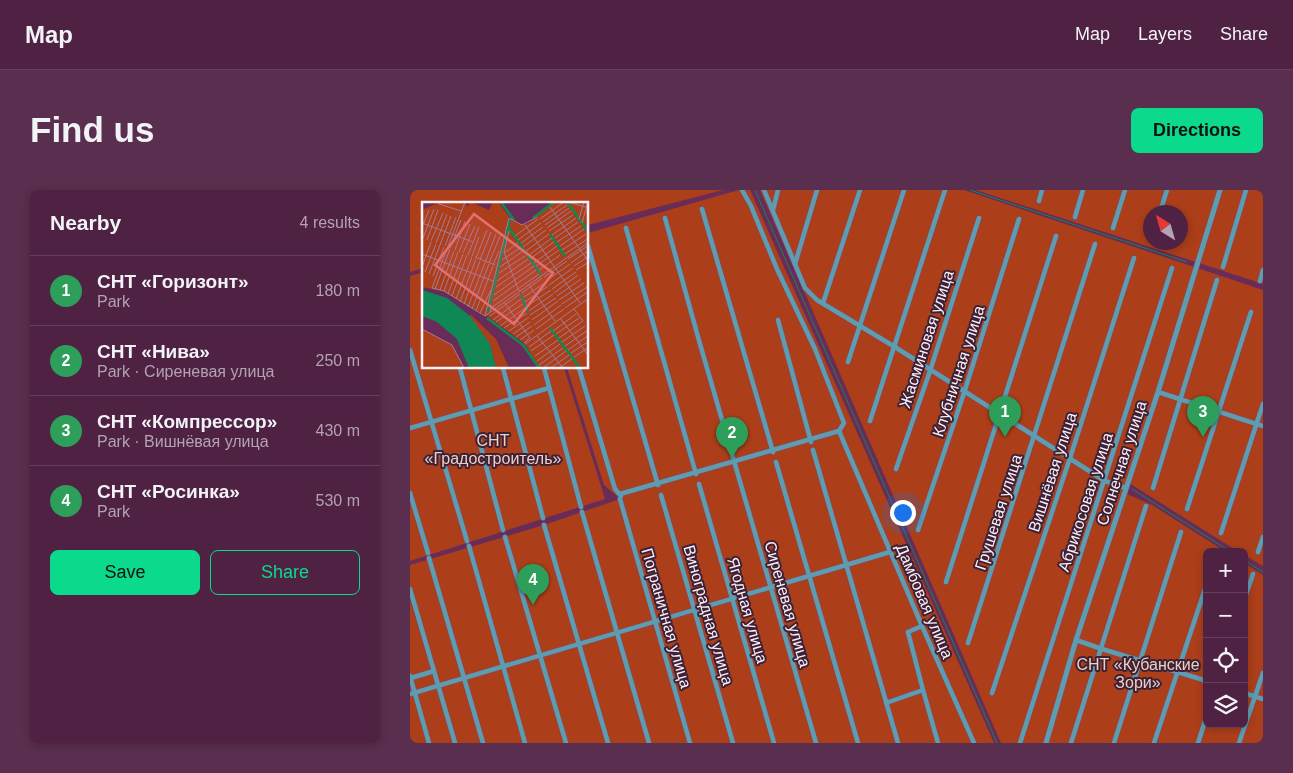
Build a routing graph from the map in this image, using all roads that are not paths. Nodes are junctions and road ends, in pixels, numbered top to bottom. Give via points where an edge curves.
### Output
1 (742, 190) edge
2 (764, 190) edge
3 (778, 190) edge
4 (818, 190) edge
5 (860, 190) edge
6 (904, 190) edge
7 (945, 190) edge
8 (1042, 190) edge
9 (1083, 190) edge
10 (1125, 190) edge
11 (1167, 190) edge
12 (1220, 190) edge
13 (1246, 190) edge
14 (1038, 201) dead end
15 (1162, 205) edge
16 (702, 209) dead end
17 (772, 211) junction
18 (1075, 217) dead end
19 (665, 218) dead end
20 (978, 218) dead end
21 (1020, 219) dead end
22 (626, 228) dead end
23 (1113, 228) dead end
24 (1056, 236) dead end
25 (1095, 244) dead end
26 (589, 249) edge
27 (1134, 258) dead end
28 (795, 264) junction
29 (1223, 267) dead end
30 (1172, 268) dead end
31 (1263, 270) edge
32 (1217, 280) dead end
33 (1260, 281) dead end
34 (823, 304) junction
35 (1251, 312) dead end
36 (778, 320) dead end
37 (860, 326) junction
38 (895, 347) junction
39 (410, 350) edge
40 (848, 362) dead end
41 (460, 369) edge
42 (502, 369) edge
43 (544, 369) edge
44 (579, 369) edge
45 (930, 371) junction
46 (550, 388) junction
47 (1158, 392) junction
48 (964, 393) junction
49 (1180, 399) junction
50 (510, 400) junction
51 (1263, 404) edge
52 (472, 411) junction
53 (1219, 411) junction
54 (999, 413) junction
55 (870, 421) dead end
56 (430, 422) junction
57 (1256, 424) junction
58 (1263, 426) edge
59 (410, 428) edge
60 (839, 431) junction
61 (1035, 436) junction
62 (810, 441) junction
63 (813, 450) dead end
64 (773, 452) junction
65 (1070, 458) junction
66 (734, 462) junction
67 (776, 462) dead end
68 (896, 469) dead end
69 (696, 474) junction
70 (1105, 481) junction
71 (657, 483) junction
72 (699, 484) dead end
73 (1126, 488) junction
74 (1153, 488) dead end
75 (410, 493) edge
76 (661, 495) dead end
77 (620, 496) junction
78 (1146, 506) dead end
79 (1187, 509) dead end
80 (542, 518) dead end
81 (545, 527) dead end
82 (502, 528) dead end
83 (918, 530) dead end
84 (1181, 532) dead end
85 (1221, 532) dead end
86 (1263, 537) edge
87 (505, 538) dead end
88 (467, 540) dead end
89 (470, 549) dead end
90 (890, 552) junction
91 (1258, 552) dead end
92 (846, 565) junction
93 (1253, 574) dead end
94 (809, 576) junction
95 (946, 582) dead end
96 (770, 588) junction
97 (410, 589) edge
98 (1204, 593) edge
99 (1246, 593) edge
100 (732, 599) junction
101 (694, 610) junction
102 (655, 622) junction
103 (922, 626) junction
104 (617, 633) junction
105 (1076, 640) junction
106 (968, 643) dead end
107 (579, 644) junction
108 (1102, 649) junction
109 (541, 655) junction
110 (1140, 660) junction
111 (502, 666) junction
112 (434, 671) junction
113 (1177, 672) junction
114 (1263, 674) edge
115 (410, 677) edge
116 (464, 678) junction
117 (1203, 680) edge
118 (438, 685) junction
119 (922, 690) junction
120 (412, 693) edge
121 (992, 693) dead end
122 (1248, 694) edge
123 (1255, 697) junction
124 (1263, 699) edge
125 (886, 704) junction
126 (1203, 727) edge
127 (430, 743) edge
128 (455, 743) edge
129 (483, 743) edge
130 (525, 743) edge
131 (566, 743) edge
132 (608, 743) edge
133 (648, 743) edge
134 (690, 743) edge
135 (733, 743) edge
136 (774, 743) edge
137 (816, 743) edge
138 (858, 743) edge
139 (898, 743) edge
140 (938, 743) edge
141 (974, 743) edge
142 (1020, 743) edge
143 (1046, 743) edge
144 (1071, 743) edge
145 (1114, 743) edge
146 (1154, 743) edge
147 (1198, 743) edge
148 (1239, 743) edge

1 - 60 street via 841,413 844,423
2 - 17 street
3 - 17 street
4 - 28 street
5 - 34 street
6 - 37 street
7 - 38 street
8 - 14 street
9 - 18 street
10 - 23 street
11 - 15 street
12 - 47 street, Солнечная улица
13 - 29 street
16 - 64 street
17 - 28 street
19 - 66 street, Сиреневая улица
20 - 45 street, Жасминовая улица
21 - 48 street, Клубничная улица
22 - 69 street
24 - 54 street
25 - 61 street, Грушевая улица
26 - 71 street
27 - 65 street, Вишнёвая улица
28 - 34 street via 805,288
30 - 70 street, Абрикосовая улица
31 - 33 street
32 - 49 street
34 - 37 street
35 - 53 street
36 - 62 street
37 - 38 street
37 - 40 street
38 - 45 street
38 - 55 street
39 - 56 street
41 - 52 street
42 - 50 street
43 - 46 street
44 - 77 street via 614,490
45 - 48 street
45 - 68 street, Жасминовая улица
46 - 50 street
46 - 104 street
47 - 49 street
47 - 73 street, Солнечная улица
48 - 54 street
48 - 83 street, Клубничная улица
49 - 53 street
49 - 74 street
50 - 52 street
50 - 80 street
51 - 57 street
52 - 56 street
52 - 82 street
53 - 57 street
53 - 79 street
54 - 61 street
54 - 95 street
56 - 59 street
56 - 88 street
57 - 58 street
57 - 85 street
60 - 62 street
60 - 90 street, Дамбовая улица
61 - 65 street
61 - 106 street, Грушевая улица
62 - 64 street
63 - 92 street
64 - 66 street
65 - 70 street
65 - 121 street, Вишнёвая улица
66 - 69 street
66 - 96 street, Сиреневая улица
67 - 94 street
69 - 71 street
70 - 73 street
70 - 142 street, Абрикосовая улица
71 - 77 street
72 - 100 street, Ягодная улица
73 - 105 street, Солнечная улица
75 - 116 street
76 - 101 street, Виноградная улица
77 - 102 street, Пограничная улица
78 - 108 street
81 - 107 street
84 - 110 street
86 - 91 street
87 - 109 street
89 - 111 street
90 - 92 street
90 - 103 street, Дамбовая улица
92 - 94 street
92 - 125 street
93 - 99 street
94 - 96 street
94 - 138 street
96 - 100 street
96 - 137 street, Сиреневая улица
97 - 112 street
98 - 113 street
100 - 101 street
100 - 136 street, Ягодная улица
101 - 102 street
101 - 135 street, Виноградная улица
102 - 104 street
102 - 134 street, Пограничная улица
103 - 119 street via 908,632
103 - 141 street, Дамбовая улица
104 - 107 street
104 - 133 street
105 - 108 street
105 - 143 street, Солнечная улица
107 - 109 street
107 - 132 street
108 - 110 street
108 - 144 street
109 - 111 street
109 - 131 street
110 - 113 street
110 - 145 street
111 - 116 street
111 - 130 street
112 - 115 street
112 - 118 street
113 - 117 street
113 - 146 street
114 - 123 street
115 - 120 street
116 - 118 street
116 - 129 street
118 - 120 street
118 - 128 street
119 - 125 street
119 - 140 street
120 - 127 street
122 - 123 street
123 - 124 street
123 - 148 street
125 - 139 street
126 - 147 street

